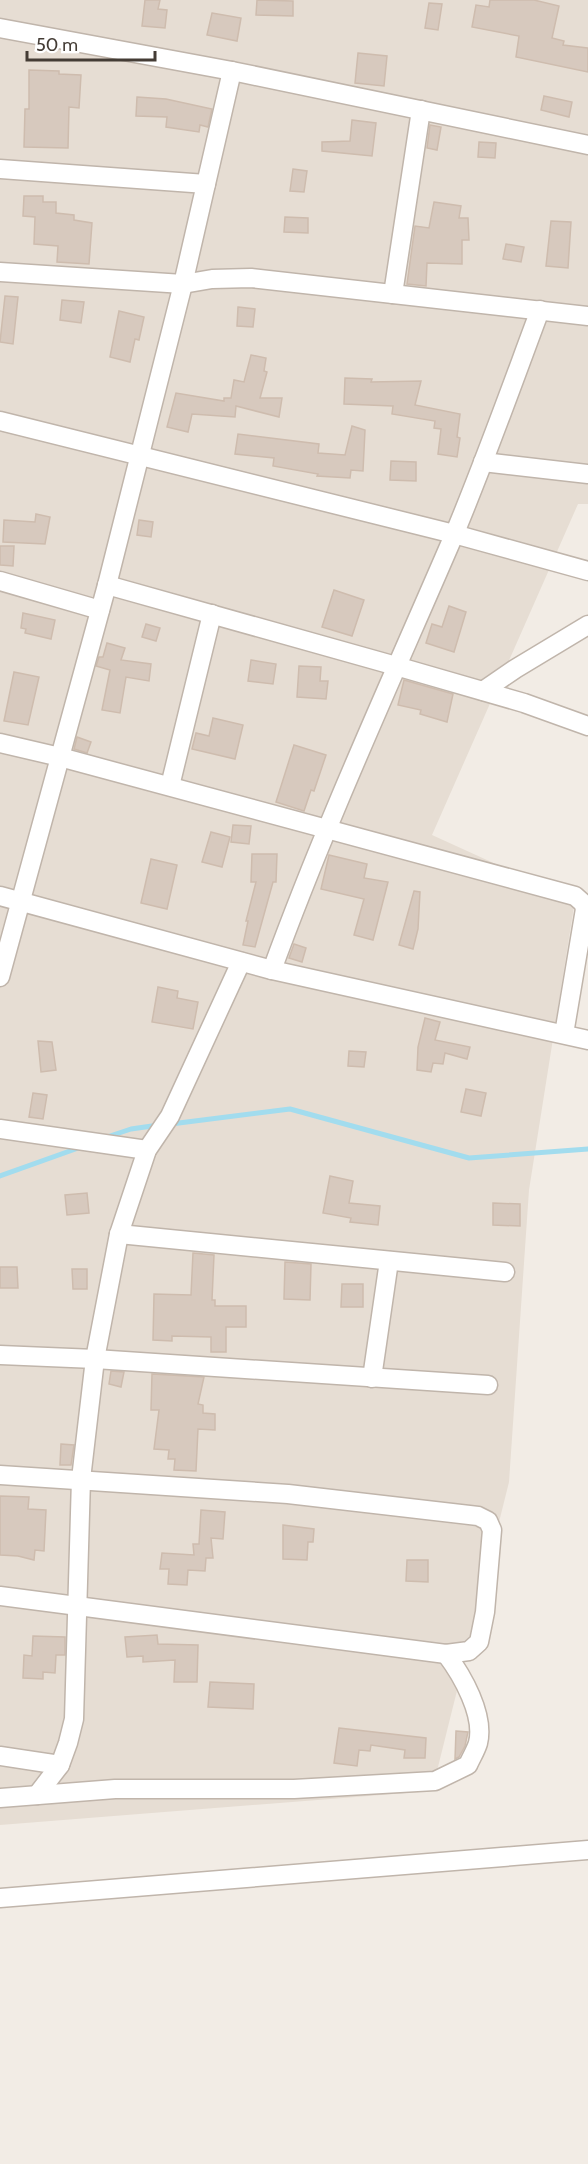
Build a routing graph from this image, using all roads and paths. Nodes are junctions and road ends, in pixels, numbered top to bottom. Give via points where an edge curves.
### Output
1 (0, 28) edge
2 (232, 71) junction
3 (421, 110) junction
4 (588, 145) edge
5 (0, 169) edge
6 (206, 184) junction
7 (0, 272) edge
8 (183, 284) junction
9 (393, 294) junction
10 (540, 310) junction
11 (588, 316) edge
12 (0, 421) edge
13 (138, 455) junction
14 (483, 462) junction
15 (588, 474) edge
16 (454, 534) junction
17 (588, 571) edge
18 (0, 581) edge
19 (107, 585) junction
20 (100, 609) junction
21 (212, 614) junction
22 (588, 625) edge
23 (396, 666) junction
24 (483, 691) junction
25 (588, 726) edge
26 (0, 743) edge
27 (60, 757) junction
28 (170, 786) junction
29 (327, 829) junction
30 (0, 896) edge
31 (20, 902) junction
32 (242, 962) junction
33 (272, 970) junction
34 (0, 977) edge
35 (564, 1034) junction
36 (588, 1040) edge
37 (0, 1129) edge
38 (147, 1150) junction
39 (119, 1234) junction
40 (389, 1261) junction
41 (504, 1272) dead end
42 (0, 1355) edge
43 (95, 1359) junction
44 (372, 1378) junction
45 (488, 1386) dead end
46 (0, 1475) edge
47 (81, 1479) junction
48 (0, 1596) edge
49 (79, 1605) junction
50 (446, 1654) junction
51 (0, 1756) edge
52 (60, 1765) junction
53 (37, 1795) junction
54 (0, 1798) edge
55 (588, 1850) edge
56 (0, 1898) edge

1 - 2 street
2 - 3 street
2 - 6 street
3 - 4 street
3 - 9 street
5 - 6 street
6 - 8 street
7 - 8 street
8 - 9 street via 251,278
8 - 13 street
9 - 10 street
10 - 11 street
10 - 14 street
12 - 13 street
13 - 16 street
13 - 19 street
14 - 15 street
14 - 16 street
16 - 17 street
16 - 23 street
18 - 20 street
19 - 20 street
19 - 21 street
20 - 27 street
21 - 23 street
21 - 28 street
22 - 24 street
23 - 24 street
23 - 29 street
24 - 25 street
26 - 27 street
27 - 28 street
27 - 31 street
28 - 29 street
29 - 33 street
29 - 35 street via 575,896 585,909
30 - 31 street
31 - 32 street
31 - 34 street
32 - 33 street
32 - 38 street via 170,1116
33 - 35 street
35 - 36 street
37 - 38 street
38 - 39 street
39 - 40 street
39 - 43 street
40 - 41 street
40 - 44 street
42 - 43 street
43 - 44 street
43 - 47 street
44 - 45 street
46 - 47 street
47 - 49 street
47 - 50 street via 288,1494 478,1516 488,1521 492,1530 479,1642 469,1652
48 - 49 street
49 - 50 street
49 - 52 street via 74,1719
50 - 53 street via 476,1708 478,1741 468,1765 435,1781 294,1789 115,1789
51 - 52 street
52 - 53 street
53 - 54 street
55 - 56 street

